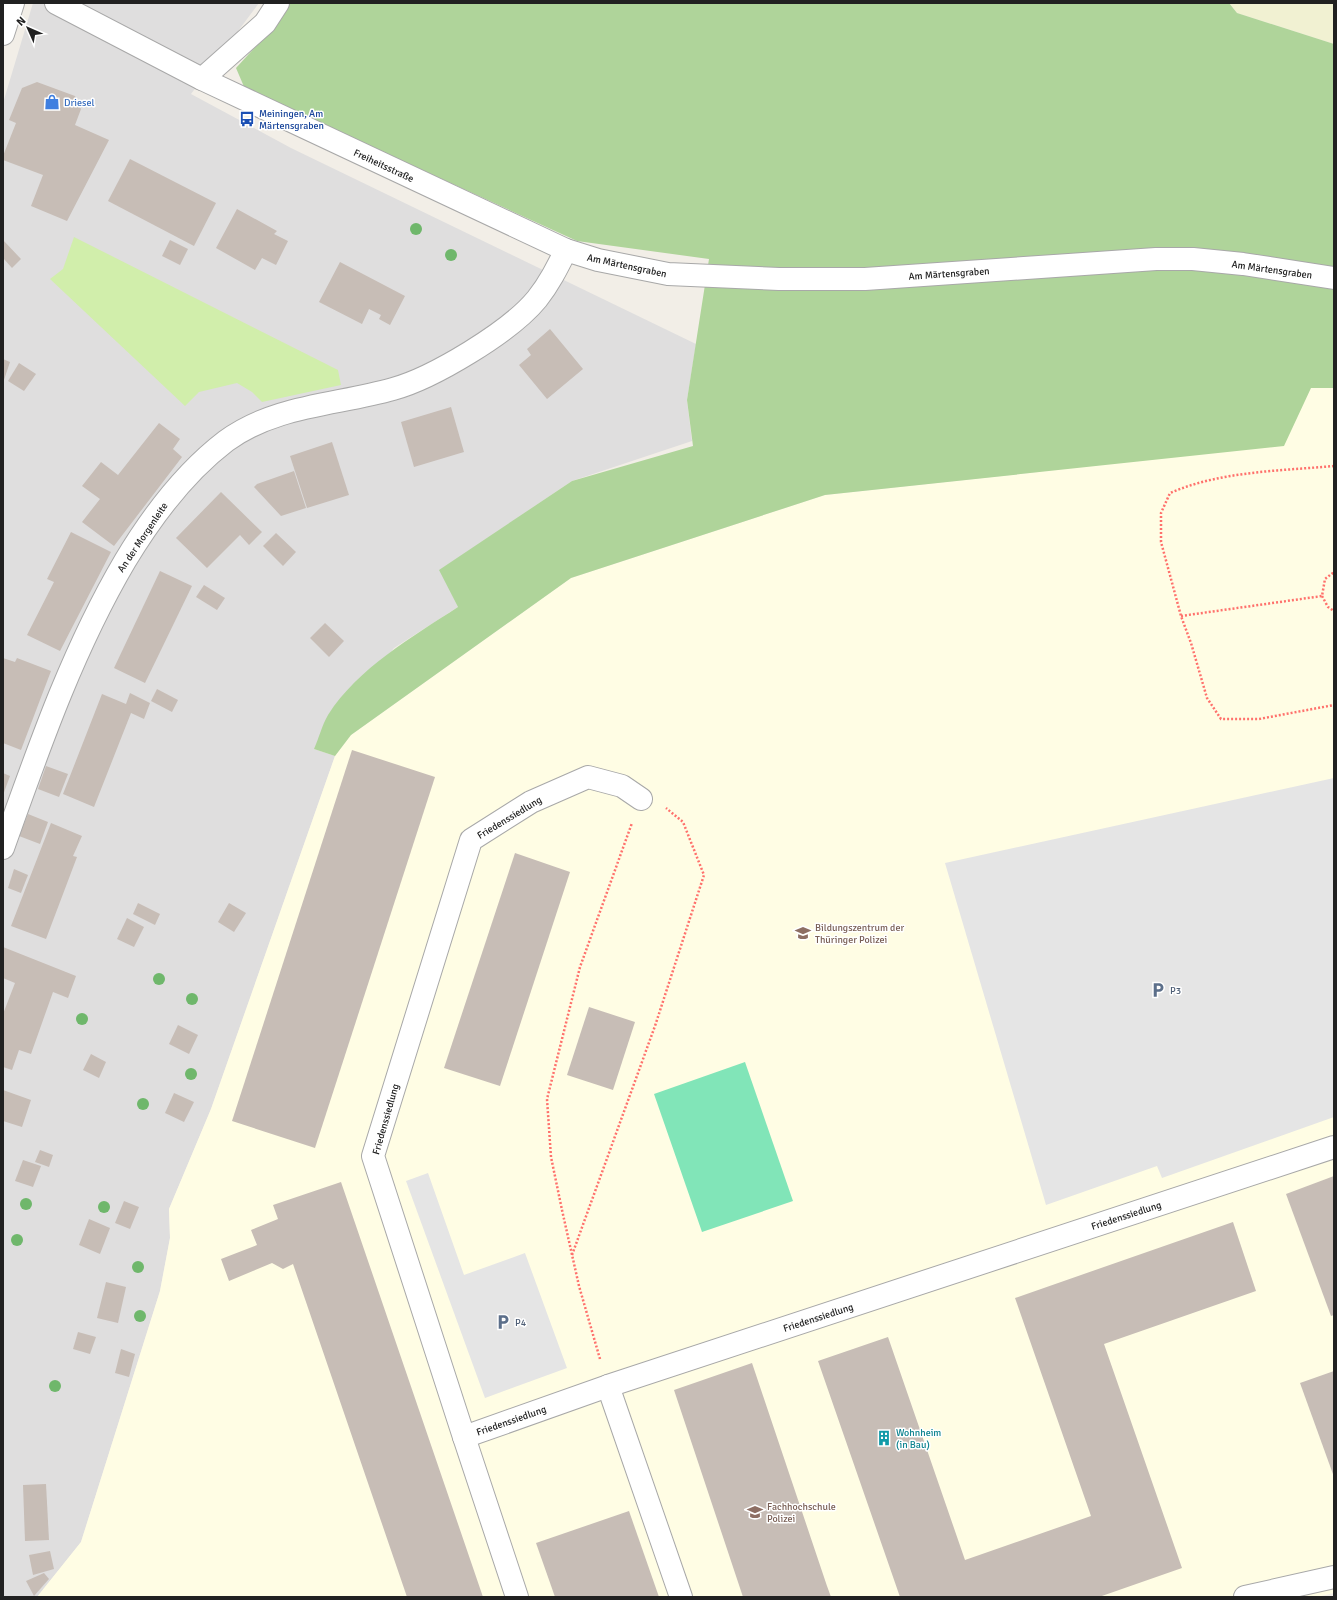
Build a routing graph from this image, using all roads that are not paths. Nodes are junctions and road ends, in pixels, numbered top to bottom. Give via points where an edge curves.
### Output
1 (13, 3) edge
2 (56, 3) edge
3 (278, 3) edge
4 (3, 34) edge
5 (202, 79) junction
6 (566, 250) junction
7 (1334, 278) edge
8 (641, 799) road end
9 (3, 848) edge
10 (1334, 1147) edge
11 (608, 1386) junction
12 (464, 1437) junction
13 (1334, 1577) edge
14 (517, 1597) edge
15 (681, 1597) edge
16 (1245, 1597) edge

1 - 4 street
2 - 5 street, Freiheitsstraße
3 - 5 street via 265,23
5 - 6 street, Freiheitsstraße
6 - 7 street, Am Märtensgraben via 598,260 668,274 779,279 865,279 1156,259 1193,259 1243,264
6 - 9 street, An der Morgenleite via 550,283 535,302 516,320 470,353 394,389 279,413 228,440 201,462 155,514 112,583 54,707
8 - 12 street, Friedenssiedlung via 622,786 588,777 531,802 471,840 373,1156
10 - 11 street, Friedenssiedlung
11 - 12 street, Friedenssiedlung
11 - 15 street
12 - 14 street
13 - 16 street

